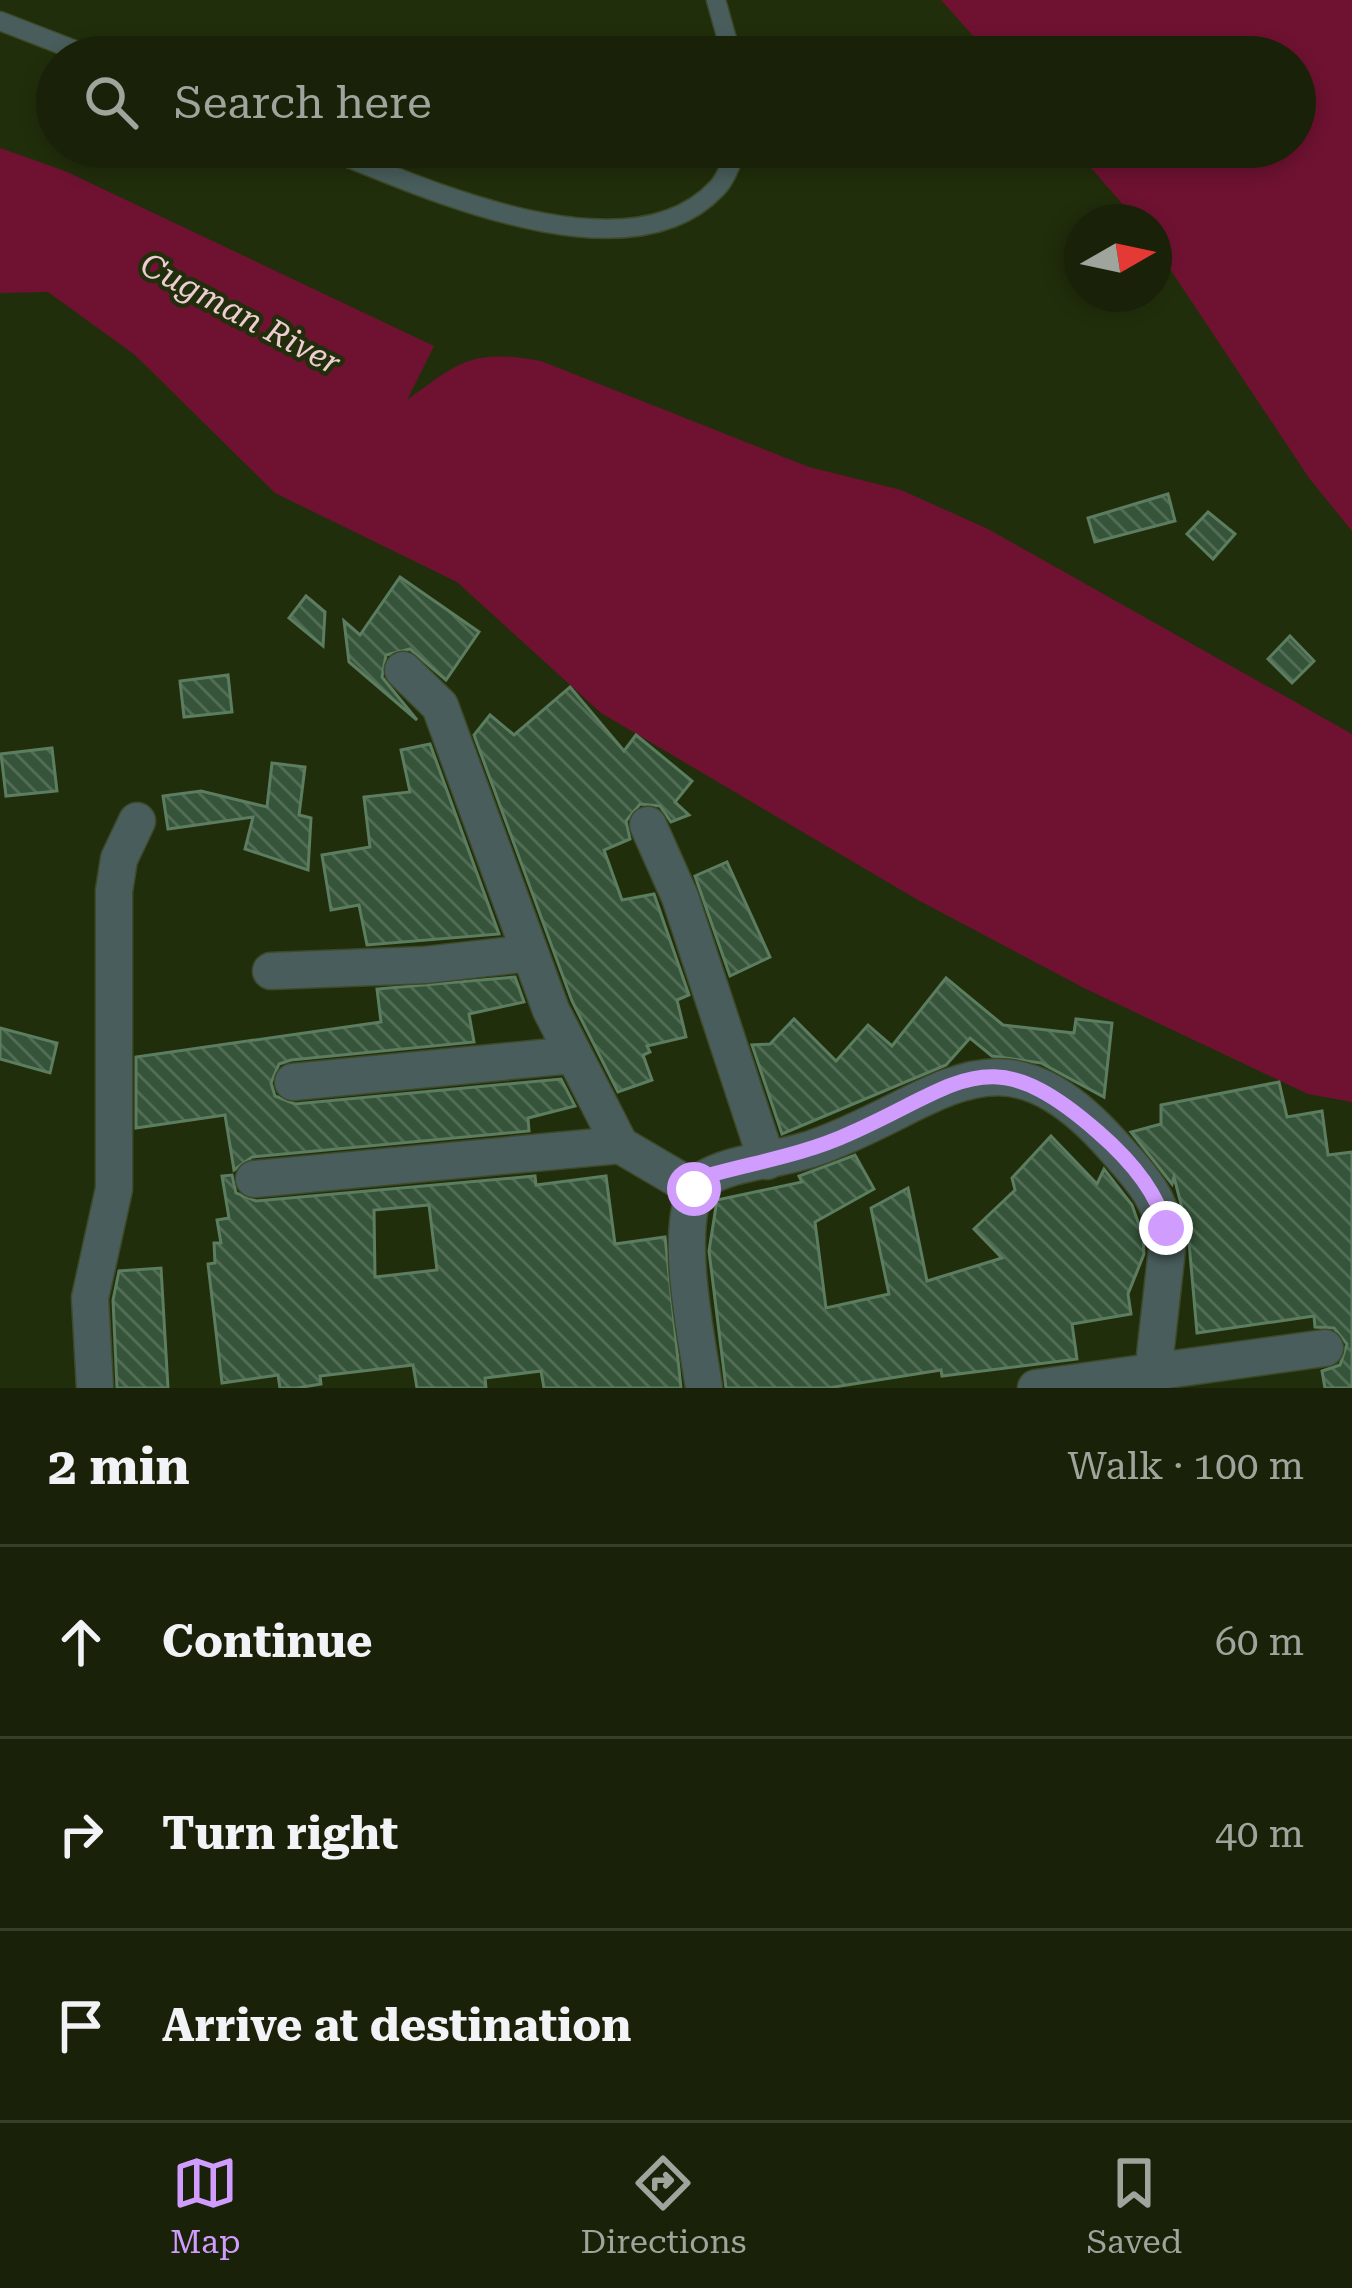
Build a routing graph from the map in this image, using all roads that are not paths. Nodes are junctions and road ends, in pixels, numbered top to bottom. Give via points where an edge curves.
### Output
1 (716, 0) edge
2 (0, 21) edge
3 (38, 36) edge
4 (726, 36) edge
5 (374, 168) edge
6 (728, 168) edge
7 (403, 670) dead end
8 (137, 821) dead end
9 (648, 825) dead end
10 (530, 952) junction
11 (271, 970) dead end
12 (573, 1055) junction
13 (293, 1082) dead end
14 (620, 1145) junction
15 (766, 1161) junction
16 (254, 1179) dead end
17 (694, 1189) junction
18 (1325, 1348) dead end
19 (1153, 1373) junction
20 (95, 1388) edge
21 (704, 1388) edge
22 (1036, 1388) edge

1 - 4 lane
2 - 3 lane
5 - 6 lane via 545,224 620,229 683,214 719,187
7 - 10 street via 440,706
8 - 20 street via 114,891 114,1189 90,1298
9 - 15 street via 680,897
10 - 11 street
10 - 12 street
12 - 13 street
12 - 14 street
14 - 16 street
14 - 17 street
15 - 17 street via 710,1175
15 - 19 street via 855,1132 955,1082 984,1076 1035,1083 1109,1141 1154,1192 1166,1276
17 - 21 street via 688,1268
18 - 19 street
19 - 22 street

